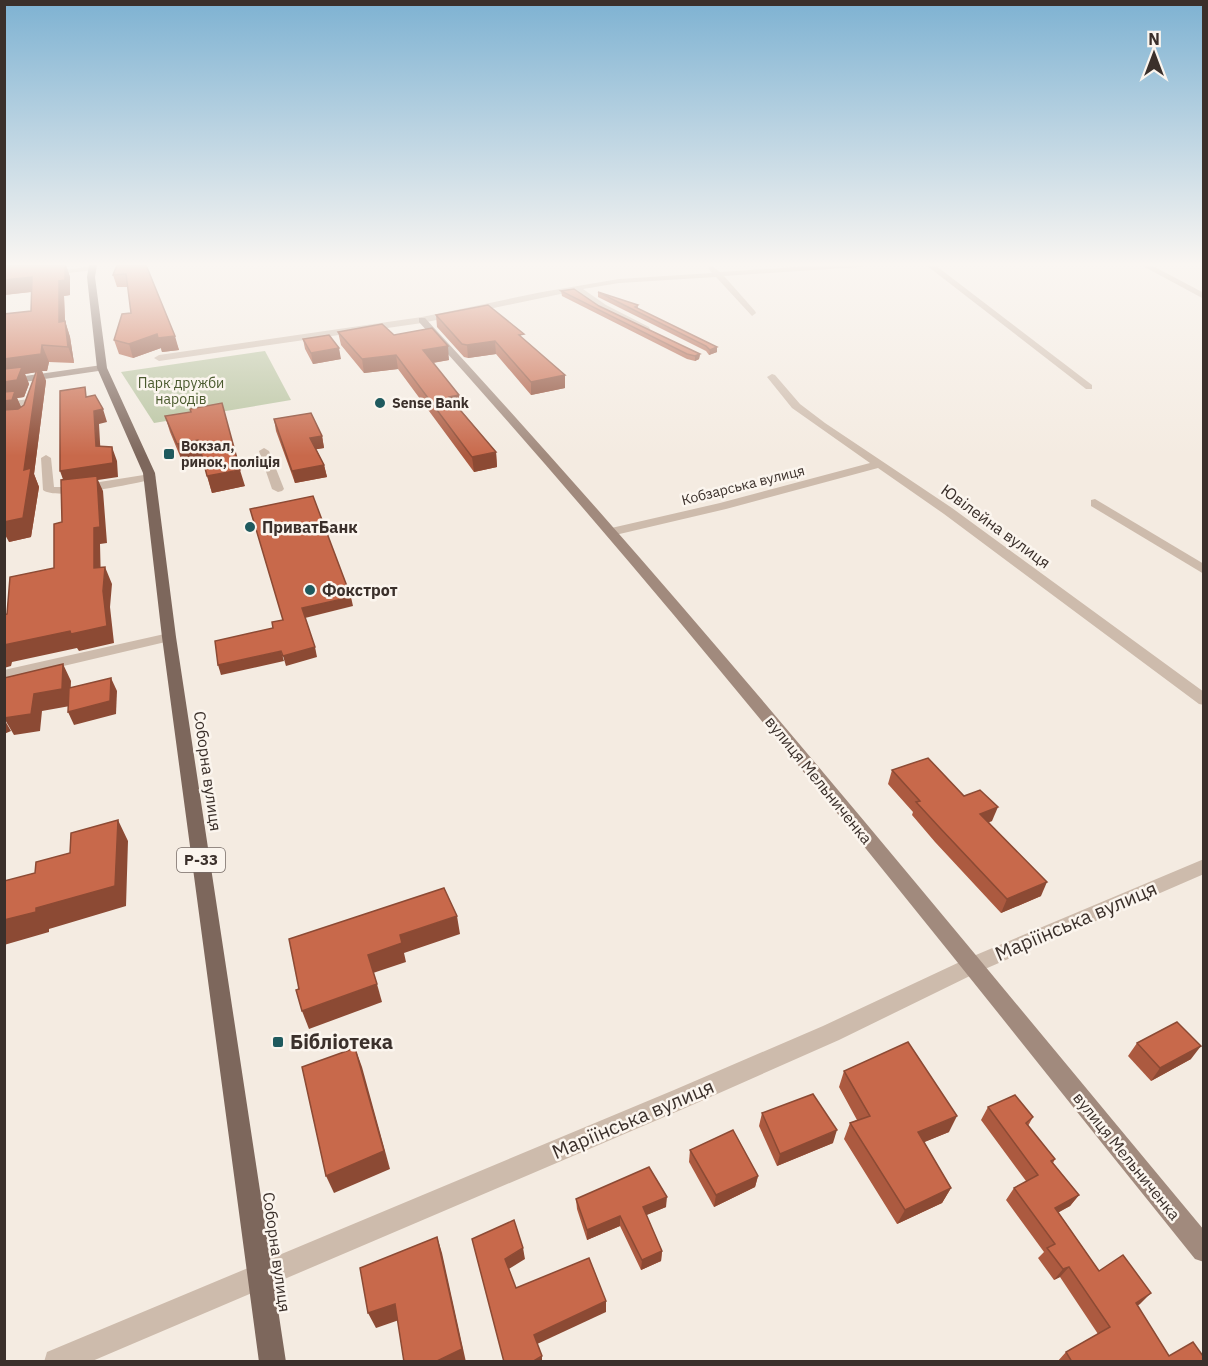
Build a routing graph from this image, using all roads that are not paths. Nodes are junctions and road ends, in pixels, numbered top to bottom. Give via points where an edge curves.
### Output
1 (97, 329) edge
2 (353, 329) edge
3 (427, 329) edge
4 (646, 329) edge
5 (1013, 329) edge
6 (652, 332) edge
7 (159, 358) dead end
8 (102, 368) junction
9 (38, 377) junction
10 (772, 377) dead end
11 (4, 382) edge
12 (1089, 387) dead end
13 (4, 405) edge
14 (264, 451) dead end
15 (46, 458) dead end
16 (881, 464) junction
17 (150, 477) junction
18 (279, 489) dead end
19 (1095, 503) dead end
20 (611, 532) junction
21 (1203, 570) edge
22 (169, 637) junction
23 (4, 675) edge
24 (1203, 700) edge
25 (1203, 866) edge
26 (971, 966) junction
27 (1203, 1250) edge
28 (260, 1276) junction
29 (57, 1362) edge
30 (273, 1362) edge

1 - 8 main road, Соборна вулиця / Р-33
2 - 7 street
3 - 20 street, вулиця Мельниченка
4 - 6 street
5 - 12 street
8 - 9 street
8 - 17 main road, Соборна вулиця / Р-33
9 - 11 street
9 - 13 street via 29,406
10 - 16 street, Ювілейна вулиця via 796,406
14 - 18 street
15 - 17 street via 49,490
16 - 20 street, Кобзарська вулиця
16 - 24 street, Ювілейна вулиця
17 - 22 main road, Соборна вулиця / Р-33
19 - 21 street
20 - 26 street, вулиця Мельниченка
22 - 23 street
22 - 28 main road, Соборна вулиця / Р-33
25 - 26 street, Маріїнська вулиця
26 - 27 street, вулиця Мельниченка
26 - 28 street, Маріїнська вулиця via 810,1042
28 - 29 street, Маріїнська вулиця
28 - 30 main road, Соборна вулиця / Р-33

